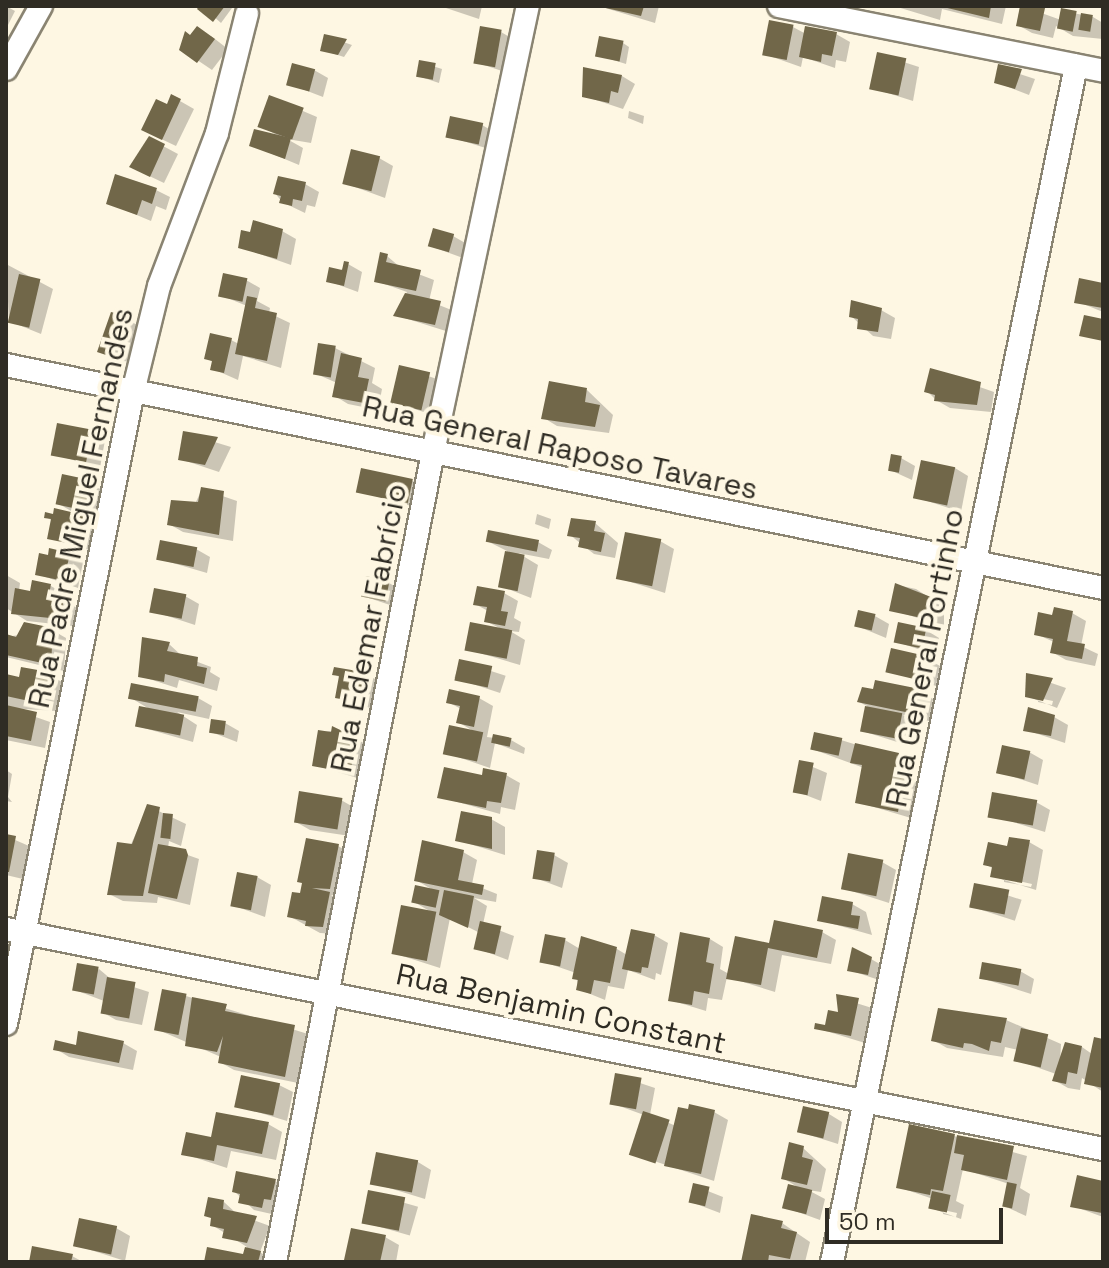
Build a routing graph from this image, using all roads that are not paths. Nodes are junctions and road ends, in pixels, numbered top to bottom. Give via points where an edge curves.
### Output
1 (41, 6) edge
2 (528, 6) edge
3 (779, 6) edge
4 (247, 14) dead end
5 (1076, 66) junction
6 (6, 69) edge
7 (1103, 71) edge
8 (6, 365) edge
9 (133, 392) junction
10 (433, 452) junction
11 (975, 565) junction
12 (1103, 588) edge
13 (15, 930) edge
14 (330, 993) junction
15 (6, 1024) edge
16 (866, 1103) junction
17 (1103, 1149) edge
18 (275, 1262) edge
19 (832, 1262) edge

1 - 6 street
2 - 10 street, Rua Edemar Fabrício
3 - 5 street
4 - 9 street, Rua Padre Miguel Fernandes via 217,133 159,286
5 - 7 street
5 - 11 street, Rua General Portinho
8 - 9 street, Rua General Raposo Tavares
9 - 10 street, Rua General Raposo Tavares
9 - 13 street, Rua Padre Miguel Fernandes
10 - 11 street, Rua General Raposo Tavares
10 - 14 street, Rua Edemar Fabrício
11 - 12 street, Rua General Raposo Tavares
11 - 16 street, Rua General Portinho
13 - 14 street, Rua Benjamin Constant
13 - 15 street, Rua Padre Miguel Fernandes
14 - 16 street, Rua Benjamin Constant
14 - 18 street, Rua Edemar Fabrício
16 - 17 street, Rua Benjamin Constant
16 - 19 street, Rua General Portinho

